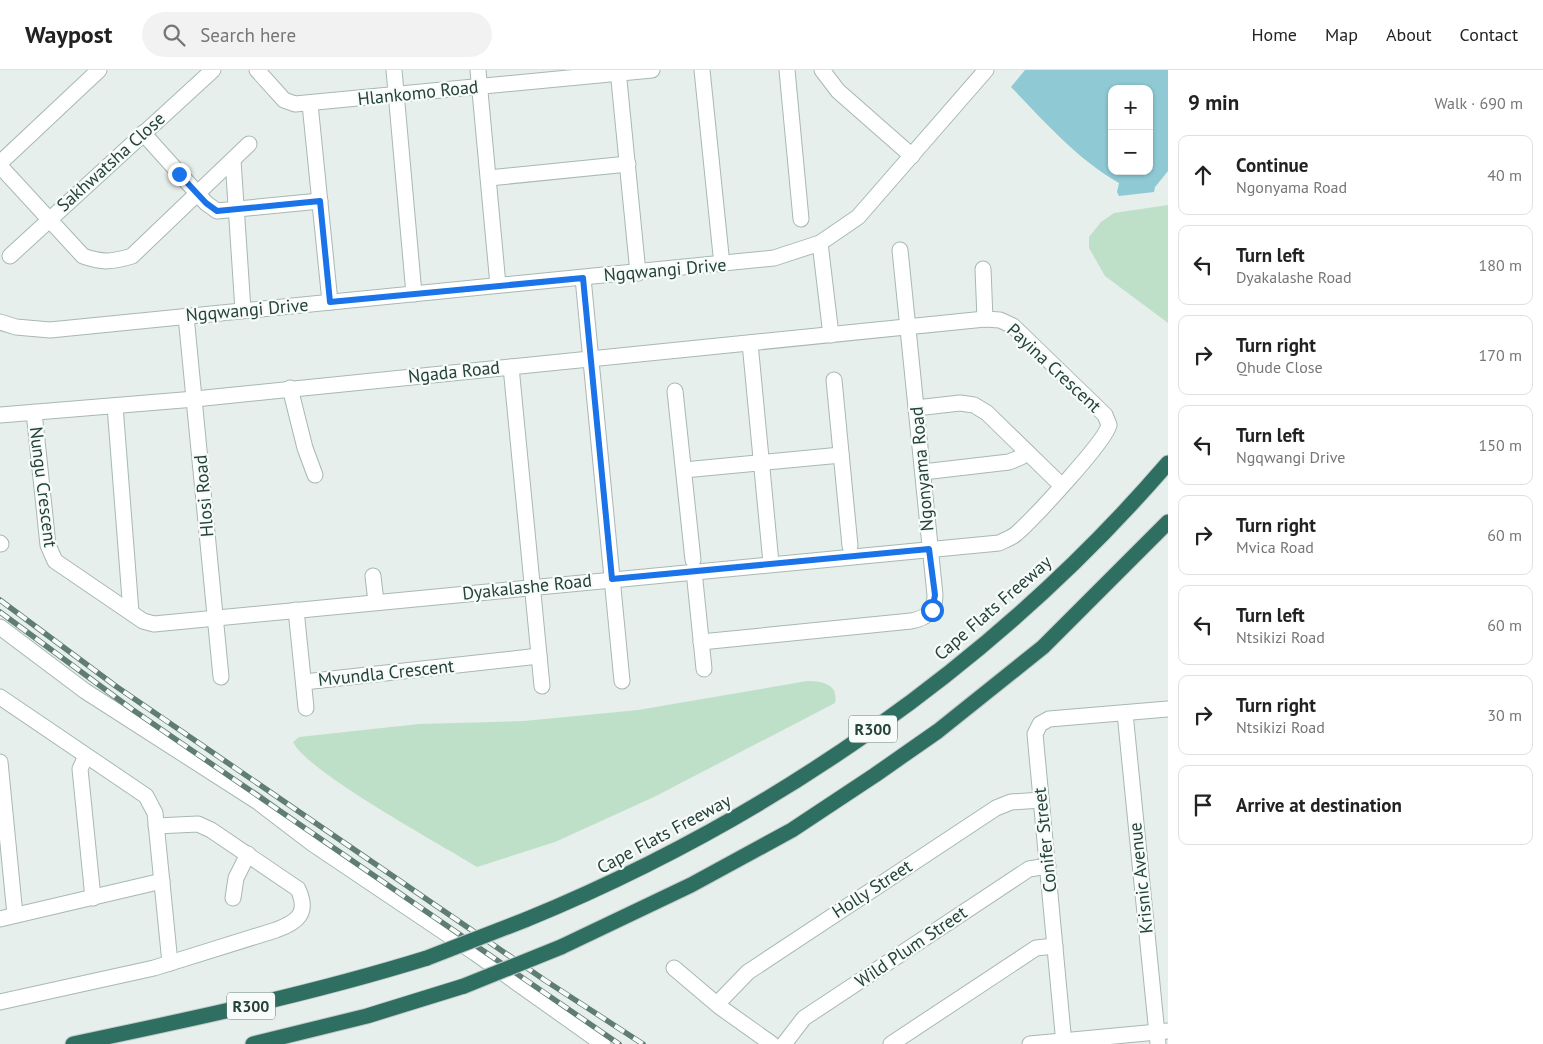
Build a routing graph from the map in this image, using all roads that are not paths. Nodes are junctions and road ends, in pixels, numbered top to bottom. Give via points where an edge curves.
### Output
1 (99, 70) edge
2 (213, 70) edge
3 (257, 70) edge
4 (394, 70) edge
5 (478, 70) edge
6 (652, 70) edge
7 (702, 70) edge
8 (787, 70) edge
9 (822, 70) edge
10 (986, 70) edge
11 (618, 72) edge
12 (480, 87) junction
13 (396, 95) junction
14 (310, 104) junction
15 (143, 133) junction
16 (249, 144) dead end
17 (912, 156) junction
18 (233, 160) junction
19 (0, 164) edge
20 (628, 164) junction
21 (488, 178) junction
22 (198, 195) junction
23 (320, 201) junction
24 (237, 210) junction
25 (48, 219) junction
26 (801, 219) dead end
27 (820, 243) junction
28 (900, 250) dead end
29 (10, 256) dead end
30 (722, 265) junction
31 (983, 270) dead end
32 (638, 273) junction
33 (583, 278) junction
34 (498, 286) junction
35 (414, 294) junction
36 (330, 302) junction
37 (242, 310) junction
38 (186, 316) junction
39 (985, 319) junction
40 (0, 322) edge
41 (909, 328) junction
42 (831, 335) junction
43 (750, 343) junction
44 (590, 358) junction
45 (510, 367) junction
46 (834, 380) dead end
47 (290, 388) junction
48 (675, 391) dead end
49 (195, 399) junction
50 (115, 406) junction
51 (916, 408) junction
52 (34, 412) junction
53 (0, 415) edge
54 (1027, 452) junction
55 (841, 455) junction
56 (762, 463) junction
57 (1168, 463) edge
58 (684, 470) junction
59 (923, 472) junction
60 (315, 475) dead end
61 (1061, 485) junction
62 (1168, 522) edge
63 (850, 546) dead end
64 (929, 549) junction
65 (771, 563) junction
66 (693, 566) junction
67 (373, 576) dead end
68 (612, 579) junction
69 (532, 586) junction
70 (376, 602) junction
71 (296, 610) junction
72 (131, 612) junction
73 (215, 618) junction
74 (0, 627) edge
75 (701, 642) junction
76 (539, 656) junction
77 (704, 669) dead end
78 (221, 677) dead end
79 (622, 681) dead end
80 (304, 682) junction
81 (542, 686) dead end
82 (0, 698) edge
83 (306, 708) dead end
84 (1168, 709) edge
85 (1125, 713) junction
86 (86, 756) junction
87 (0, 762) edge
88 (1041, 800) junction
89 (156, 826) junction
90 (248, 854) junction
91 (1048, 866) junction
92 (162, 881) junction
93 (93, 898) junction
94 (233, 898) dead end
95 (7, 917) edge
96 (1055, 946) junction
97 (170, 963) junction
98 (674, 968) dead end
99 (0, 1002) edge
100 (717, 1004) junction
101 (1161, 1036) edge
102 (1064, 1042) edge
103 (73, 1044) edge
104 (252, 1044) edge
105 (603, 1044) edge
106 (772, 1044) edge
107 (784, 1044) edge
108 (891, 1044) edge
109 (1030, 1044) edge

1 - 19 street
2 - 15 street, Sakhwatsha Close
3 - 14 street, Hlankomo Road via 284,100
4 - 13 street
5 - 12 street
6 - 11 street, Hlankomo Road
7 - 30 street
8 - 26 street
9 - 17 street via 838,91
10 - 17 street, Ngqwangi Drive
11 - 12 street, Hlankomo Road
11 - 20 street
12 - 13 street, Hlankomo Road
12 - 21 street
13 - 14 street, Hlankomo Road
13 - 35 street
14 - 23 street
15 - 22 street
15 - 25 street, Sakhwatsha Close
16 - 18 street
17 - 27 street, Ngqwangi Drive via 858,217
18 - 22 street
18 - 24 street
19 - 25 street
20 - 21 street
20 - 32 street
21 - 34 street
22 - 24 street via 217,211
22 - 25 street via 132,256 116,261 100,262 83,256
23 - 24 street
23 - 36 street
24 - 37 street
25 - 29 street, Sakhwatsha Close
27 - 30 street, Ngqwangi Drive via 774,258
27 - 42 street
28 - 41 street, Ngonyama Road
30 - 32 street, Ngqwangi Drive
31 - 39 street
32 - 33 street, Ngqwangi Drive
33 - 34 street, Ngqwangi Drive
33 - 44 street
34 - 35 street, Ngqwangi Drive
35 - 36 street, Ngqwangi Drive
36 - 37 street, Ngqwangi Drive
37 - 38 street, Ngqwangi Drive
38 - 40 street, Ngqwangi Drive via 50,330 16,328
38 - 49 street, Hlosi Road
39 - 41 street, Payina Crescent
39 - 61 street, Payina Crescent via 1000,320 1013,326 1107,419 1109,425 1105,436
41 - 42 street, Ngada Road
41 - 51 street, Ngonyama Road
42 - 43 street, Ngada Road
43 - 44 street, Ngada Road
43 - 56 street
44 - 45 street, Ngada Road
44 - 68 street
45 - 47 street, Ngada Road
45 - 69 street
46 - 55 street
47 - 49 street, Ngada Road
47 - 60 street
48 - 58 street
49 - 50 street, Ngada Road
49 - 73 street, Hlosi Road
50 - 52 street, Ngada Road
50 - 72 street
51 - 54 street via 974,404
51 - 59 street, Ngonyama Road
52 - 53 street, Ngada Road
52 - 72 street, Nungu Crescent via 51,555 55,561
54 - 59 street via 1009,462
54 - 61 street
55 - 56 street
55 - 63 street
56 - 58 street
56 - 65 street
57 - 103 highway, Cape Flats Freeway / R300, bridge via 1064,572 910,703 768,799 672,854 595,891 427,958 266,1003
58 - 66 street
59 - 64 street, Ngonyama Road
61 - 64 street, Payina Crescent via 1007,540
62 - 104 highway, R300, bridge via 1043,647 938,731 792,830 691,885 561,947 464,986 367,1016
64 - 65 street, Dyakalashe Road
64 - 75 street, Ngonyama Road via 935,595 932,610 926,617
65 - 66 street, Dyakalashe Road
66 - 68 street, Dyakalashe Road
66 - 75 street
67 - 70 street
68 - 69 street, Dyakalashe Road
68 - 79 street
69 - 70 street, Dyakalashe Road
69 - 76 street
70 - 71 street, Dyakalashe Road
71 - 73 street, Dyakalashe Road
71 - 80 street, Mvundla Crescent
72 - 73 street, Nungu Crescent via 154,624
73 - 78 street, Hlosi Road
74 - 105 street via 86,691 258,802 313,844
75 - 77 street
76 - 80 street, Mvundla Crescent
76 - 81 street
80 - 83 street
82 - 86 street
84 - 85 street, Conifer Street
85 - 88 street, Conifer Street via 1049,719 1040,724 1035,739
85 - 101 street, Krisnic Avenue
86 - 89 street via 146,796 154,808
86 - 93 street via 80,769
87 - 95 street
88 - 91 street, Conifer Street
88 - 100 street, Holly Street via 1017,801 996,808 748,972
89 - 90 street via 206,826
89 - 92 street
90 - 94 street via 236,878
90 - 97 street via 298,888 302,900 299,917 276,930
91 - 96 street, Conifer Street
91 - 107 street, Wild Plum Street via 1029,869 804,1018
92 - 93 street
92 - 97 street
93 - 95 street
96 - 102 street, Conifer Street
96 - 108 street via 1036,948
97 - 99 street
98 - 100 street
100 - 106 street
101 - 102 street
102 - 109 street

